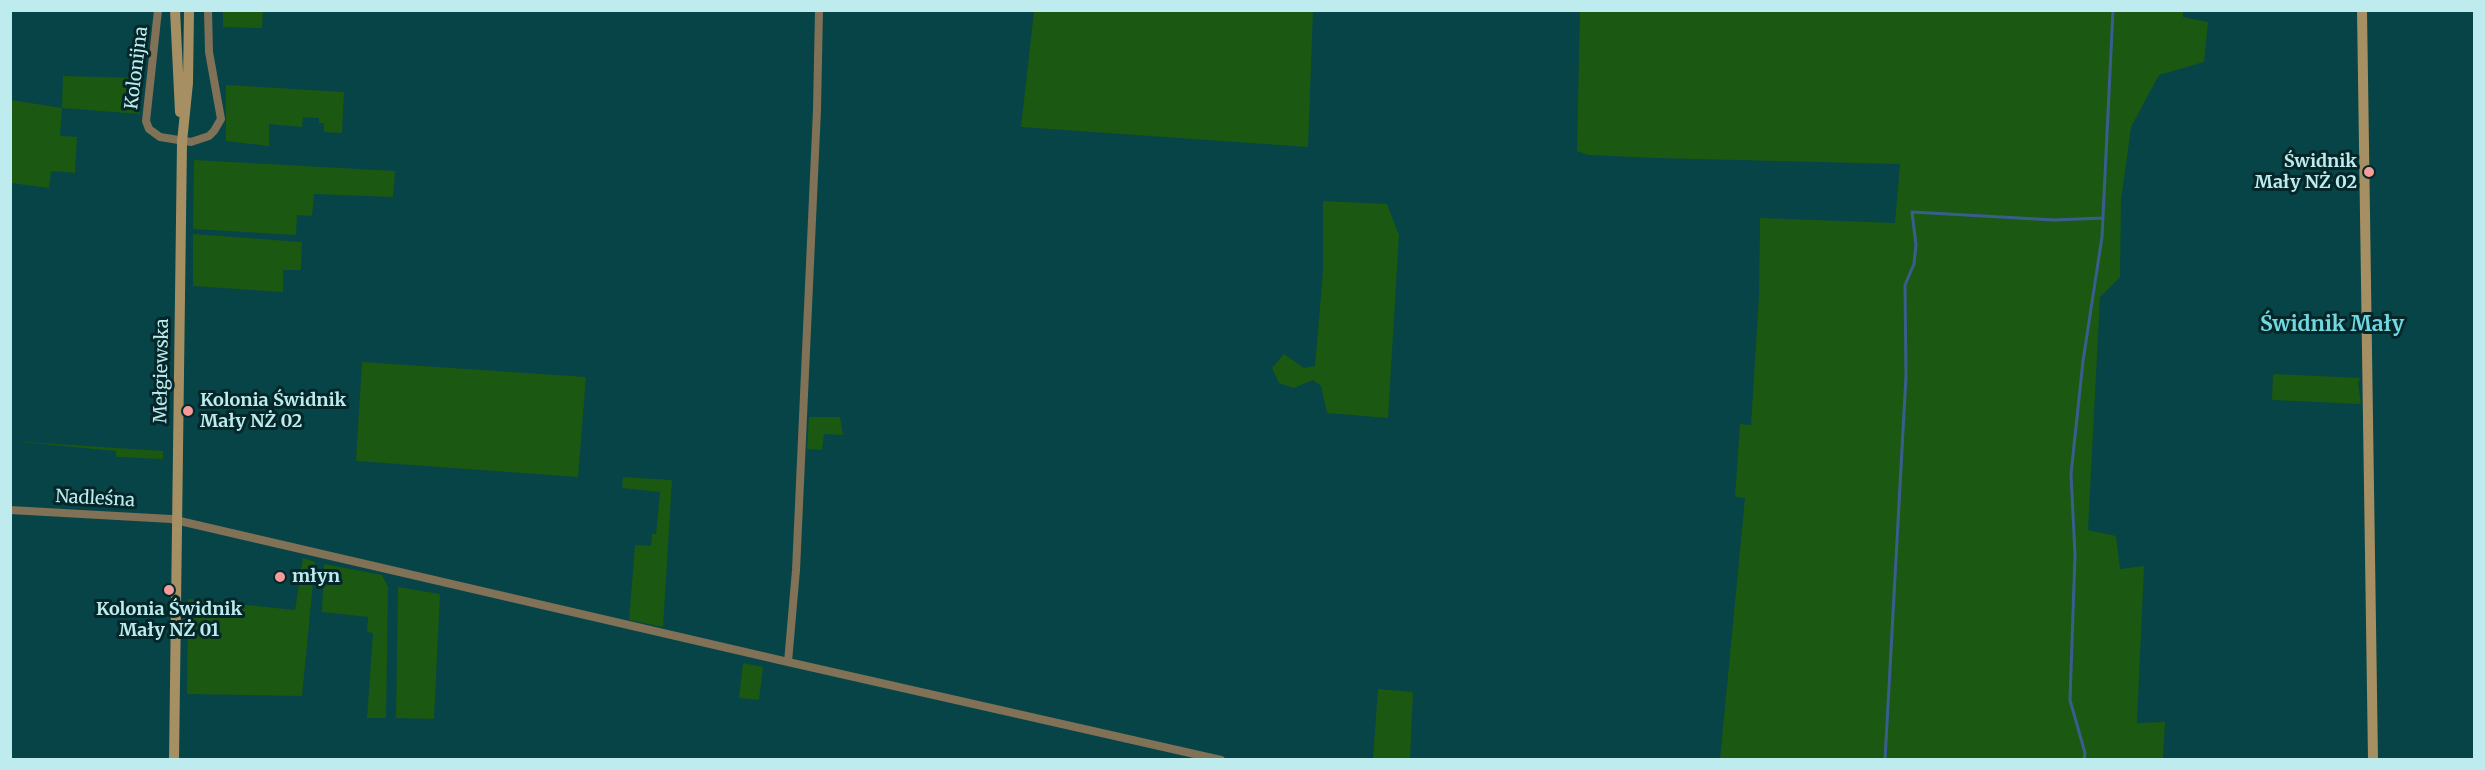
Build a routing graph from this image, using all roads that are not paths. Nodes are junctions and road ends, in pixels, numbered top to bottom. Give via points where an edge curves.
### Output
1 (158, 10) edge
2 (175, 10) edge
3 (189, 10) edge
4 (207, 10) edge
5 (819, 10) edge
6 (2362, 10) edge
7 (182, 142) junction
8 (10, 510) edge
9 (177, 521) junction
10 (788, 662) junction
11 (174, 759) edge
12 (1221, 759) edge
13 (2373, 759) edge

1 - 7 street, Kolonijna via 146,121 154,134
2 - 7 main road
3 - 7 main road
4 - 7 street via 220,119 209,136
5 - 10 street via 796,570
6 - 13 main road
7 - 9 main road, Mełgiewska
8 - 9 street, Nadleśna
9 - 10 street, Nadleśna
9 - 11 main road, Mełgiewska
10 - 12 street, Nadleśna

